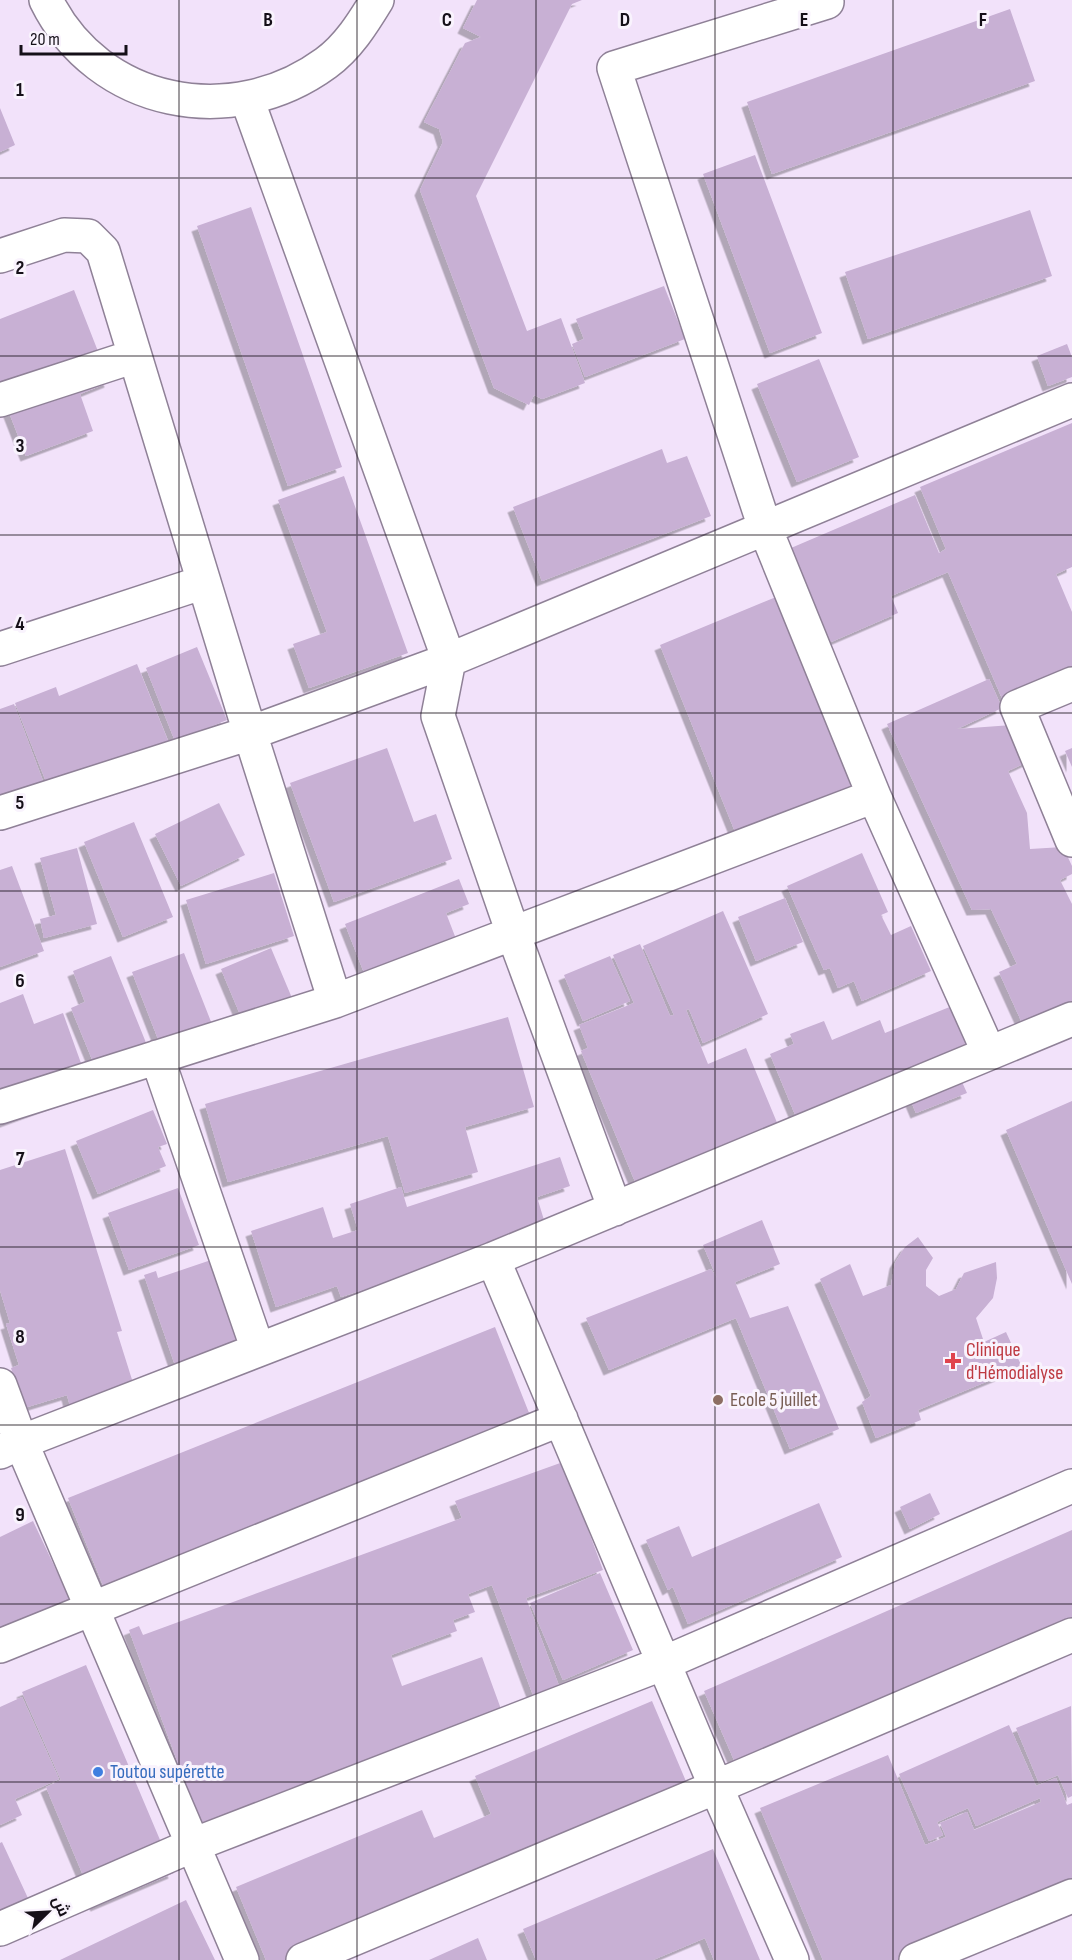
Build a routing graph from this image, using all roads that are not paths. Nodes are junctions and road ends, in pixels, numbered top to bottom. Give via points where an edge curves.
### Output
1 (46, 0) edge
2 (377, 0) edge
3 (826, 0) edge
4 (248, 99) junction
5 (0, 256) edge
6 (135, 356) junction
7 (0, 400) edge
8 (1072, 400) edge
9 (765, 528) junction
10 (204, 582) junction
11 (0, 649) edge
12 (449, 660) junction
13 (1072, 684) edge
14 (250, 733) junction
15 (874, 795) junction
16 (0, 813) edge
17 (1072, 840) edge
18 (513, 933) junction
19 (334, 1001) junction
20 (1072, 1019) edge
21 (989, 1053) junction
22 (157, 1057) junction
23 (0, 1107) edge
24 (615, 1209) junction
25 (493, 1259) junction
26 (258, 1350) junction
27 (0, 1385) edge
28 (561, 1419) junction
29 (10, 1447) edge
30 (1072, 1486) edge
31 (91, 1608) junction
32 (1072, 1635) edge
33 (0, 1646) edge
34 (664, 1663) junction
35 (716, 1787) junction
36 (193, 1845) junction
37 (1072, 1896) edge
38 (0, 1929) edge
39 (242, 1960) edge
40 (303, 1960) edge
41 (792, 1960) edge
42 (916, 1960) edge

1 - 4 street via 55,18 83,52 119,78 160,96 204,102
2 - 4 street via 358,31 327,63 289,86
3 - 9 street via 614,68
4 - 12 street
5 - 6 street via 64,235 88,236 103,251
6 - 7 street
6 - 10 street
8 - 9 street
9 - 12 street
9 - 15 street
10 - 11 street
10 - 14 street
12 - 14 street
12 - 18 street via 438,716
13 - 17 street via 1017,707
14 - 16 street
14 - 19 street
15 - 18 street
15 - 21 street
18 - 19 street
18 - 24 street
19 - 22 street
20 - 21 street
21 - 24 street
22 - 23 street
22 - 26 street
24 - 25 street
25 - 26 street
25 - 28 street
26 - 29 street
27 - 29 street
28 - 31 street
28 - 34 street
29 - 31 street
30 - 34 street
31 - 33 street
31 - 36 street
32 - 35 street
34 - 35 street
34 - 36 street
35 - 40 street
35 - 41 street
36 - 38 street
36 - 39 street
37 - 42 street

